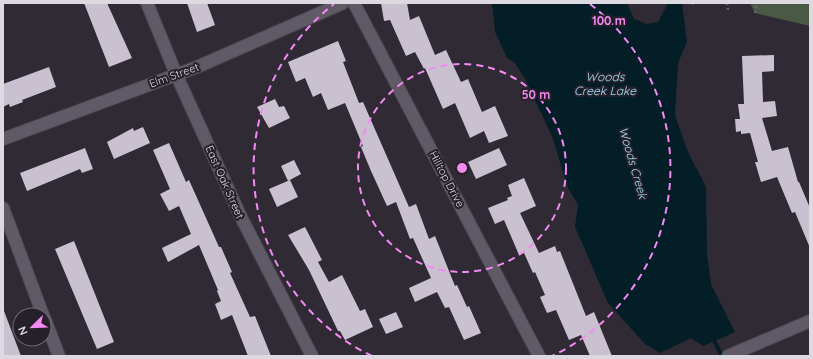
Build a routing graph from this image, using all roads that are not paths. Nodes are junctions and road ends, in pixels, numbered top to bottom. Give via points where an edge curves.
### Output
1 (147, 3) edge
2 (343, 3) edge
3 (354, 3) edge
4 (176, 74) junction
5 (3, 139) edge
6 (3, 208) edge
7 (41, 307) edge
8 (810, 321) edge
9 (52, 337) edge
10 (59, 356) edge
11 (312, 356) edge
12 (539, 356) edge
13 (728, 356) edge

1 - 4 street, East Oak Street
2 - 4 street, Elm Street
3 - 12 street, Hilltop Drive
4 - 5 street, Elm Street
4 - 11 street, East Oak Street via 240,215
6 - 7 street
8 - 13 street
9 - 10 street

